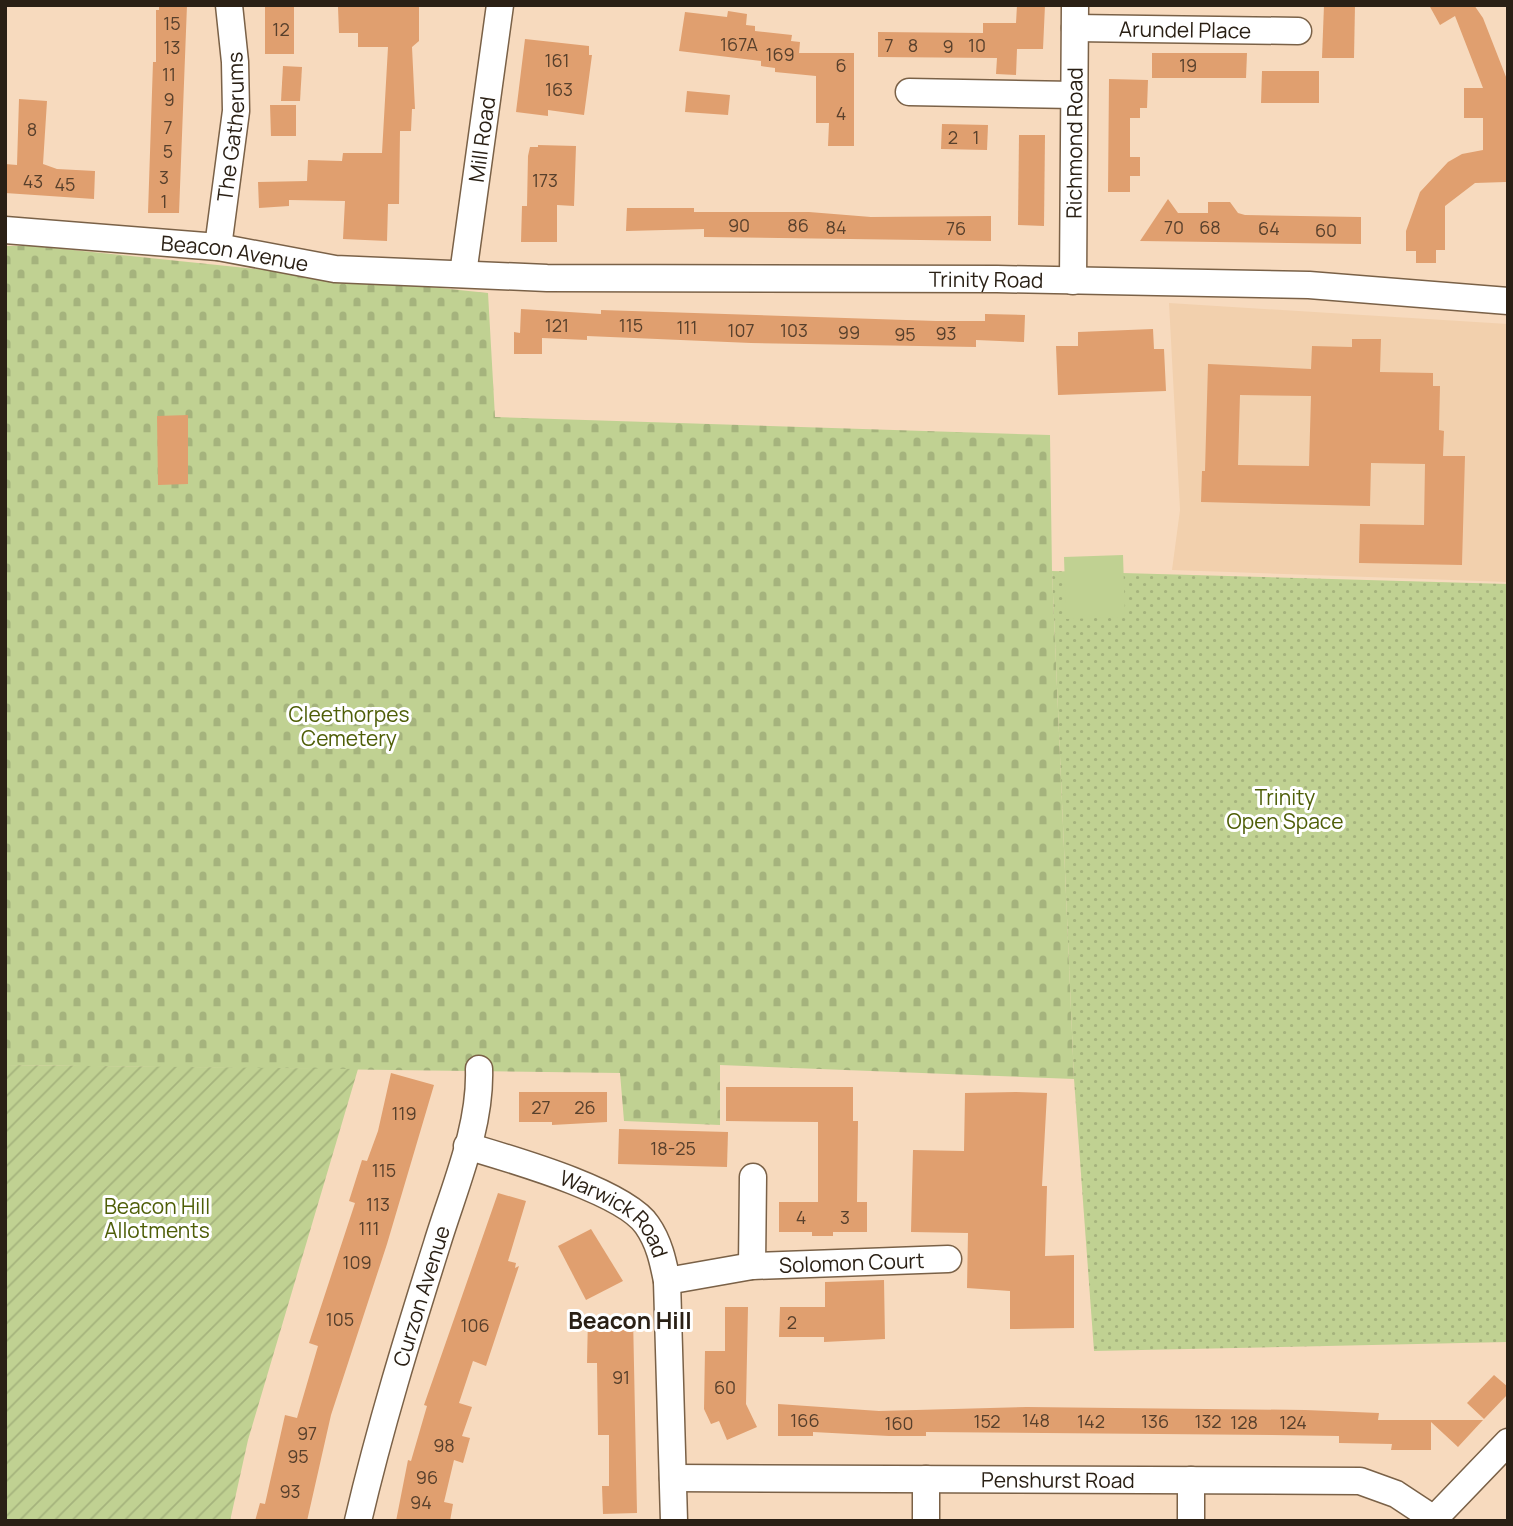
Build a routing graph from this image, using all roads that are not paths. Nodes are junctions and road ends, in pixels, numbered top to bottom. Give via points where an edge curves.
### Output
1 (229, 5) edge
2 (500, 5) edge
3 (1075, 17) edge
4 (1298, 31) dead end
5 (909, 92) dead end
6 (1074, 94) junction
7 (5, 230) edge
8 (218, 247) junction
9 (463, 274) junction
10 (1073, 281) junction
11 (1508, 301) edge
12 (479, 1069) dead end
13 (467, 1146) junction
14 (753, 1177) dead end
15 (948, 1259) dead end
16 (752, 1266) junction
17 (667, 1281) junction
18 (1508, 1442) edge
19 (673, 1478) junction
20 (926, 1479) junction
21 (1191, 1480) junction
22 (1436, 1519) edge
23 (358, 1521) edge
24 (674, 1521) edge
25 (926, 1521) edge
26 (1191, 1521) edge

1 - 8 street, The Gatherums via 236,111
2 - 9 street, Mill Road
3 - 4 street, Arundel Place
3 - 6 street, Richmond Road
5 - 6 street
6 - 10 street, Richmond Road
7 - 8 street, Beacon Avenue
8 - 9 street, Beacon Avenue via 335,269
9 - 10 street, Trinity Road
10 - 11 street, Trinity Road via 1309,285
12 - 13 street, Curzon Avenue via 480,1094
13 - 17 street, Warwick Road via 614,1198 630,1208 647,1224 659,1247
13 - 23 street, Curzon Avenue via 380,1428
14 - 16 street, Solomon Court
15 - 16 street, Solomon Court
16 - 17 street, Solomon Court
17 - 19 street, Warwick Road
18 - 22 street, Penshurst Road
19 - 20 street, Penshurst Road
19 - 24 street, Warwick Road
20 - 21 street, Penshurst Road
20 - 25 street
21 - 22 street, Penshurst Road via 1360,1481 1396,1494
21 - 26 street

